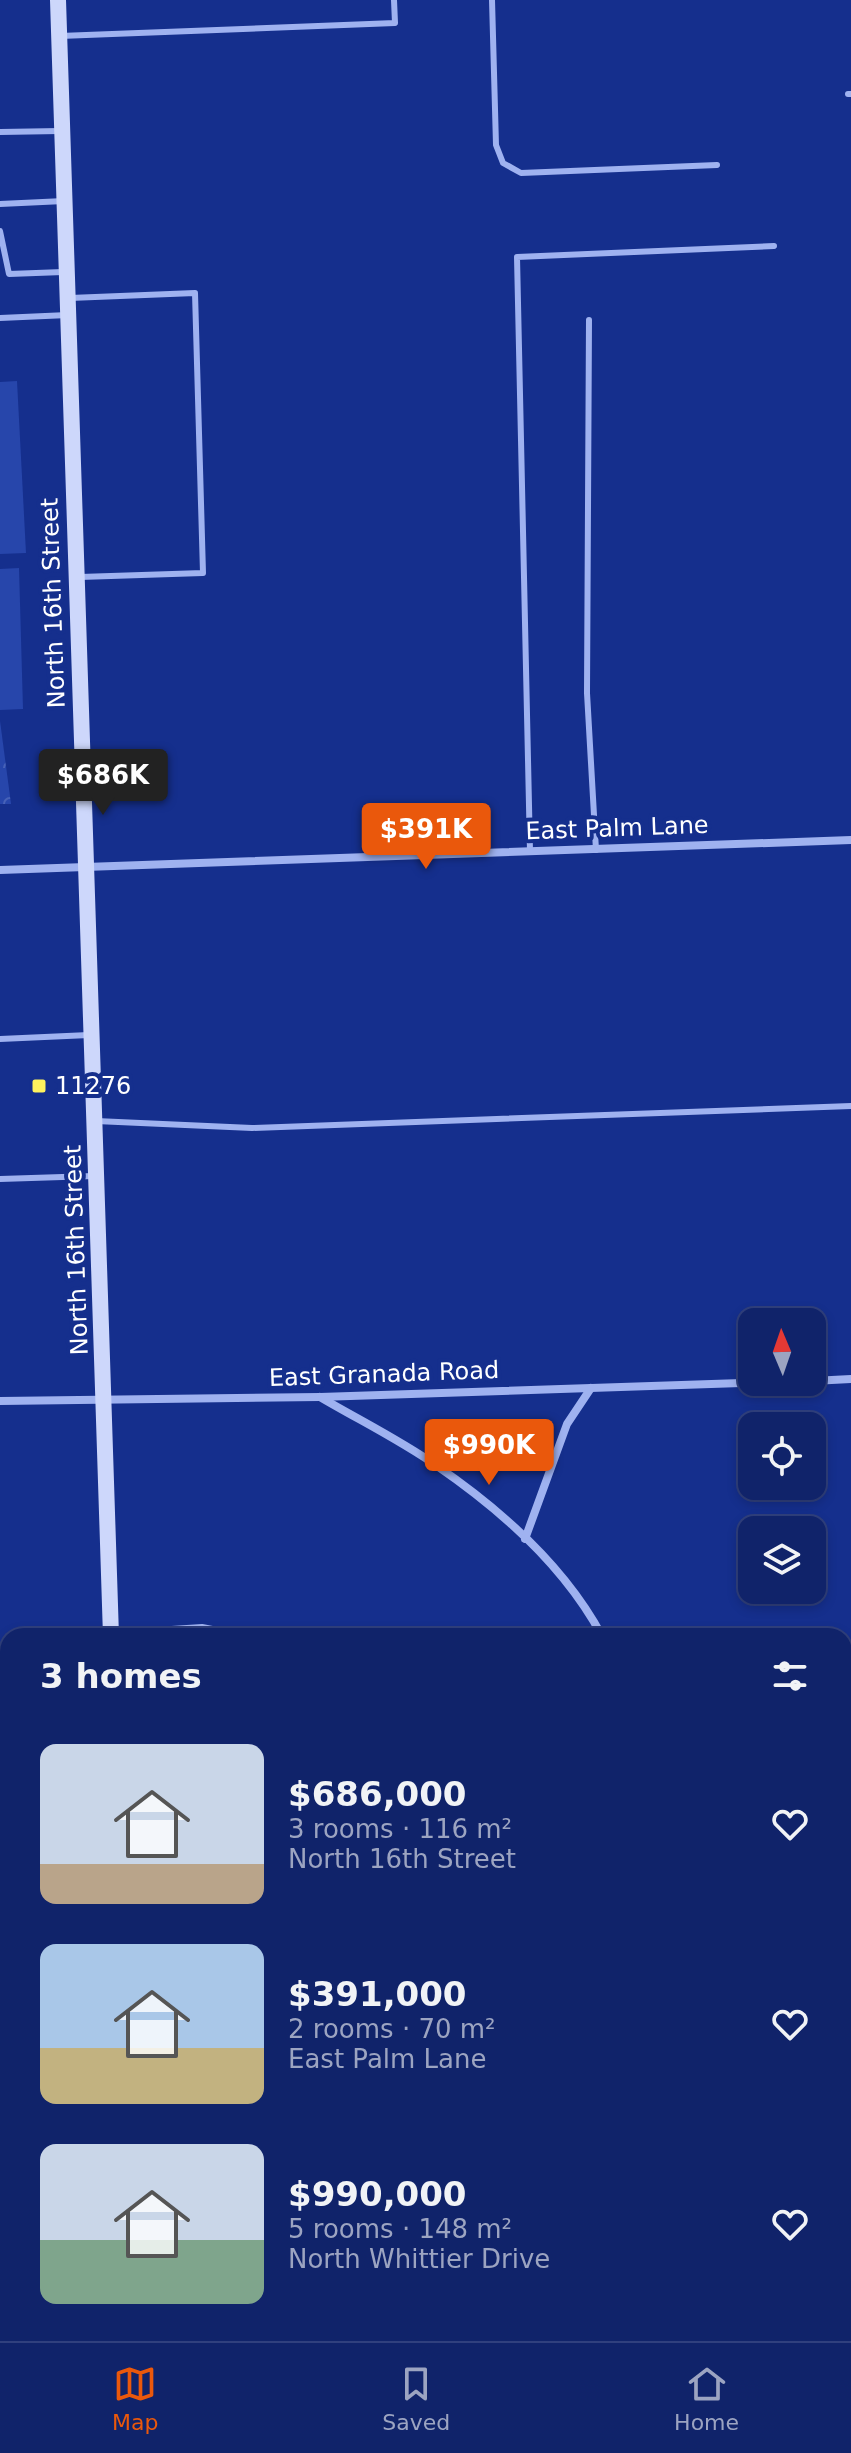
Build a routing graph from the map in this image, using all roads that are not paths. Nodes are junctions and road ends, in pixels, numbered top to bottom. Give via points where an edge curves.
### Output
1 (58, 0) edge
2 (394, 0) edge
3 (492, 0) edge
4 (60, 36) junction
5 (62, 131) junction
6 (0, 132) edge
7 (717, 165) dead end
8 (65, 201) junction
9 (0, 204) edge
10 (0, 231) edge
11 (774, 246) dead end
12 (67, 272) junction
13 (68, 306) junction
14 (0, 318) edge
15 (589, 320) dead end
16 (76, 577) junction
17 (851, 840) edge
18 (596, 850) junction
19 (530, 851) junction
20 (85, 867) junction
21 (0, 870) edge
22 (92, 1035) junction
23 (0, 1039) edge
24 (851, 1106) edge
25 (96, 1121) junction
26 (98, 1176) junction
27 (0, 1179) edge
28 (851, 1379) edge
29 (826, 1380) edge
30 (738, 1383) edge
31 (591, 1388) junction
32 (320, 1397) junction
33 (105, 1399) junction
34 (0, 1401) edge
35 (525, 1539) junction
36 (111, 1628) edge
37 (598, 1628) edge

1 - 4 main road, North 16th Street
2 - 4 lane via 395,23
3 - 7 lane via 496,145 503,163 521,173
4 - 5 main road, North 16th Street
5 - 6 lane
5 - 8 main road, North 16th Street
8 - 9 lane
8 - 12 main road, North 16th Street
10 - 12 lane via 9,274
11 - 19 lane via 517,257
12 - 13 main road, North 16th Street
13 - 14 lane
13 - 16 main road, North 16th Street
13 - 16 lane via 195,293 203,573
15 - 18 lane via 587,693
16 - 20 main road, North 16th Street
17 - 18 street, East Palm Lane
18 - 19 street, East Palm Lane
19 - 20 street, East Palm Lane
20 - 21 street, East Palm Lane
20 - 22 main road, North 16th Street
22 - 23 lane
22 - 25 main road, North 16th Street
24 - 25 lane via 252,1128
25 - 26 main road, North 16th Street
26 - 27 lane
26 - 33 main road, North 16th Street
28 - 29 street
30 - 31 street, East Granada Road
31 - 32 street, East Granada Road
31 - 35 street via 567,1424
32 - 33 street, East Granada Road
32 - 35 street via 436,1466
33 - 34 street, East Granada Road
33 - 36 main road, North 16th Street
35 - 37 street via 547,1557

